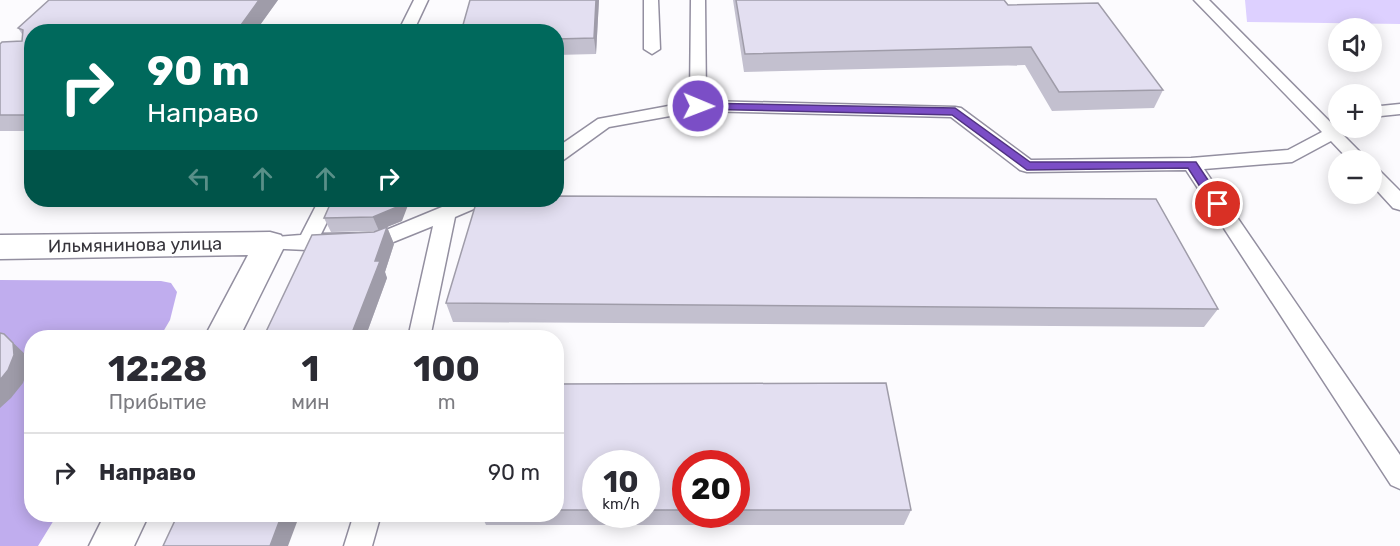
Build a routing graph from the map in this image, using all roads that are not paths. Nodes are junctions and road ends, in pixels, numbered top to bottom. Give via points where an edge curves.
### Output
1 (421, 0) edge
2 (651, 0) edge
3 (698, 0) edge
4 (1201, 0) edge
5 (1217, 8) edge
6 (409, 24) edge
7 (652, 49) dead end
8 (698, 106) junction
9 (1400, 109) edge
10 (1382, 111) edge
11 (1328, 122) edge
12 (1328, 131) edge
13 (564, 151) edge
14 (1191, 165) junction
15 (1382, 184) edge
16 (1400, 203) edge
17 (325, 207) edge
18 (458, 207) edge
19 (446, 212) junction
20 (270, 243) junction
21 (307, 243) junction
22 (0, 247) edge
23 (225, 330) edge
24 (421, 330) edge
25 (1400, 477) edge
26 (124, 522) edge
27 (366, 522) edge
28 (111, 546) edge
29 (358, 546) edge

1 - 6 lane
2 - 7 lane
3 - 8 lane
4 - 5 lane
5 - 11 lane via 1318,118
8 - 13 lane via 604,123
8 - 14 lane via 955,112 1027,166
9 - 10 lane
12 - 14 lane via 1292,156
14 - 25 lane
15 - 16 lane
17 - 21 lane
18 - 19 lane
19 - 21 lane via 381,240
19 - 24 lane
20 - 21 lane
20 - 22 street, Ильмянинова улица
20 - 23 street
26 - 28 street
27 - 29 lane

